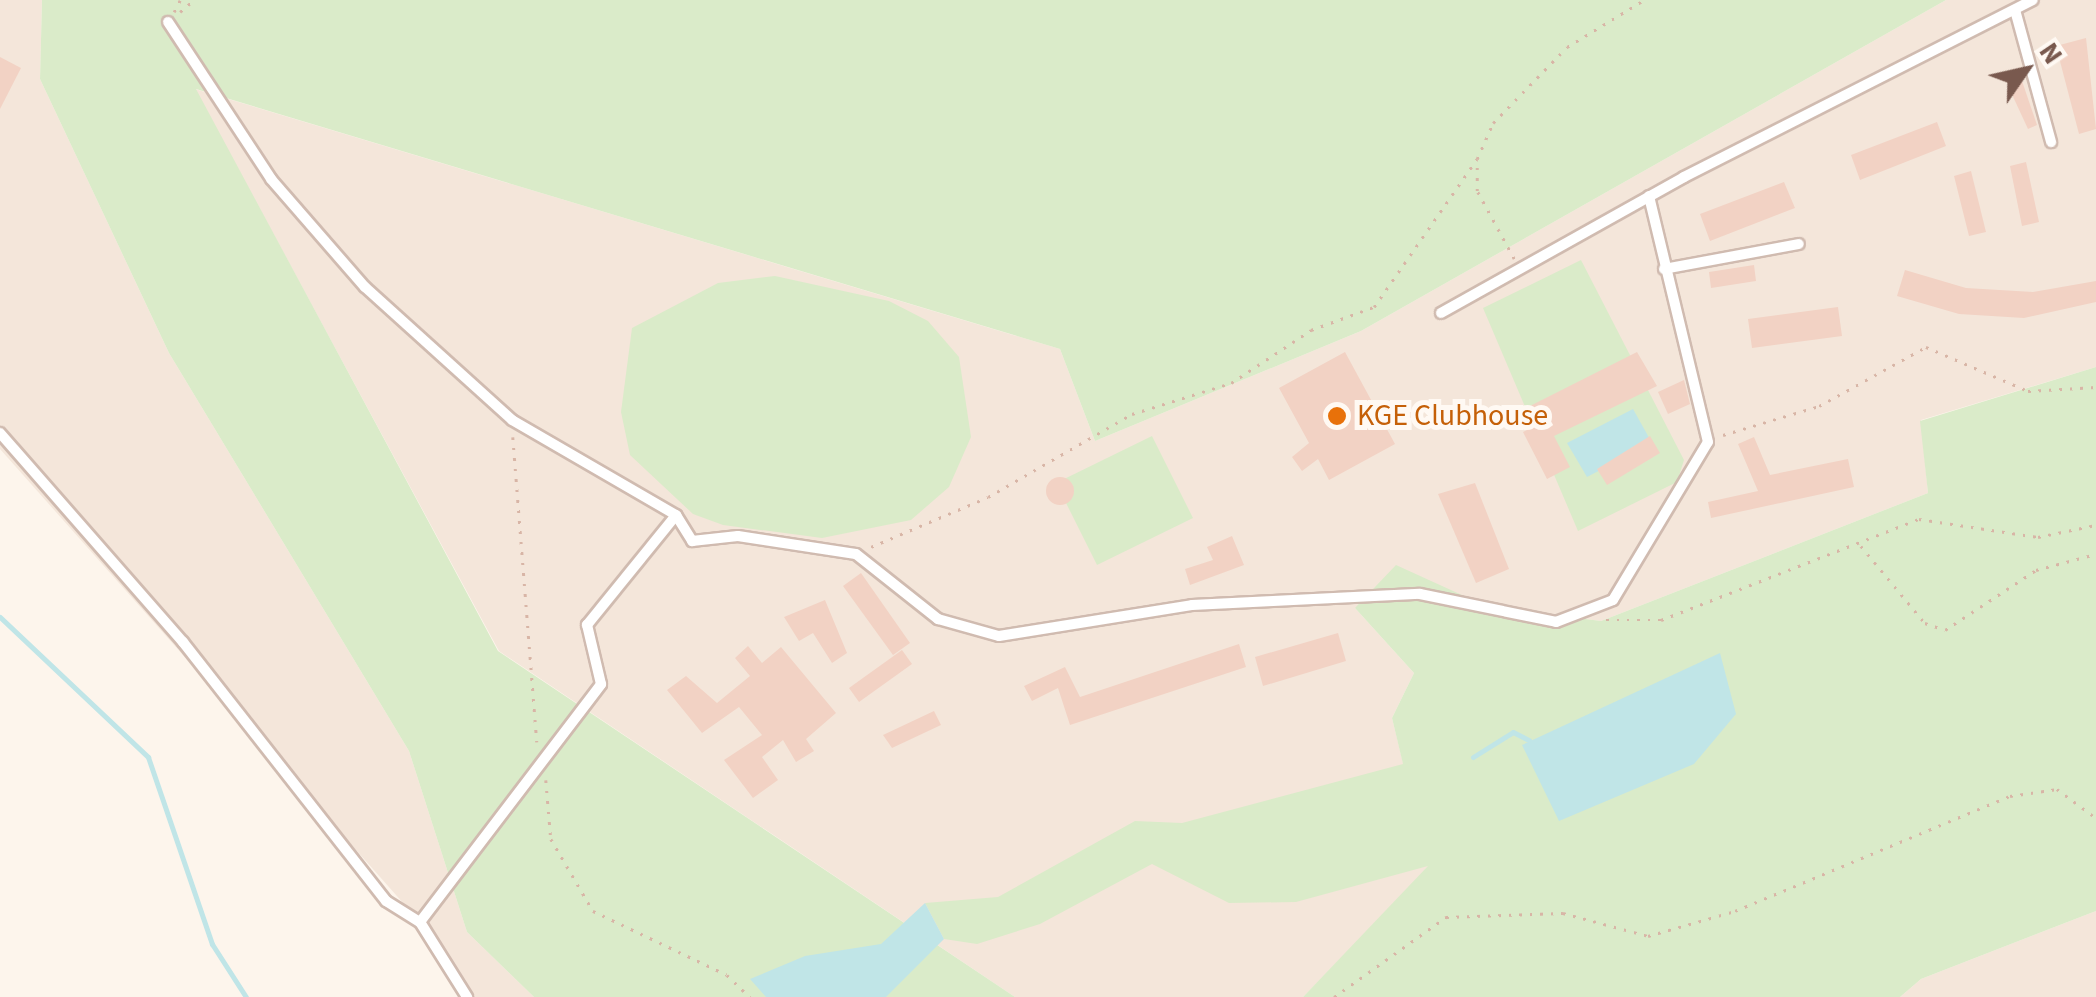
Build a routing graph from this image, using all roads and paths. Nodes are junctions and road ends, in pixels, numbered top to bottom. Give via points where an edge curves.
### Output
1 (194, 0) edge
2 (1644, 0) edge
3 (2032, 0) edge
4 (2015, 10) junction
5 (168, 22) joint
6 (2051, 142) dead end
7 (1477, 159) junction
8 (1650, 196) junction
9 (1799, 244) dead end
10 (1520, 268) junction
11 (1664, 269) junction
12 (1442, 313) dead end
13 (2096, 387) edge
14 (512, 420) junction
15 (0, 433) edge
16 (1708, 442) junction
17 (676, 514) junction
18 (2096, 526) edge
19 (1860, 544) junction
20 (856, 554) junction
21 (2096, 554) edge
22 (1586, 617) junction
23 (549, 749) junction
24 (540, 762) junction
25 (2096, 818) edge
26 (420, 922) junction
27 (467, 997) edge
28 (750, 997) edge
29 (1334, 997) edge

1 - 5 path
2 - 7 path via 1524,85
3 - 4 lane
4 - 6 lane
4 - 8 lane
5 - 14 lane via 271,179 364,287
7 - 10 path via 1488,220
7 - 20 path via 1406,274 1374,307 1310,330 1231,383 1132,414 988,497
8 - 10 lane
8 - 11 lane
9 - 11 lane
10 - 12 lane
11 - 16 lane
13 - 16 path via 2028,391 1926,347 1820,406
14 - 17 lane
14 - 24 path
15 - 26 lane via 183,642 386,901
16 - 22 lane via 1637,572
17 - 20 lane via 692,541 738,536
17 - 23 lane via 586,625 601,684
18 - 19 path via 2038,536 1919,520
19 - 21 path via 1925,623 1945,630 2036,570
19 - 22 path via 1661,620
20 - 22 lane via 938,620 999,636 1192,605 1379,594 1462,600 1556,622
23 - 24 lane
23 - 28 path via 544,817 593,910 727,975
24 - 26 lane
25 - 29 path via 2056,789 2010,796 1735,911 1648,936 1563,913 1446,918
26 - 27 lane

